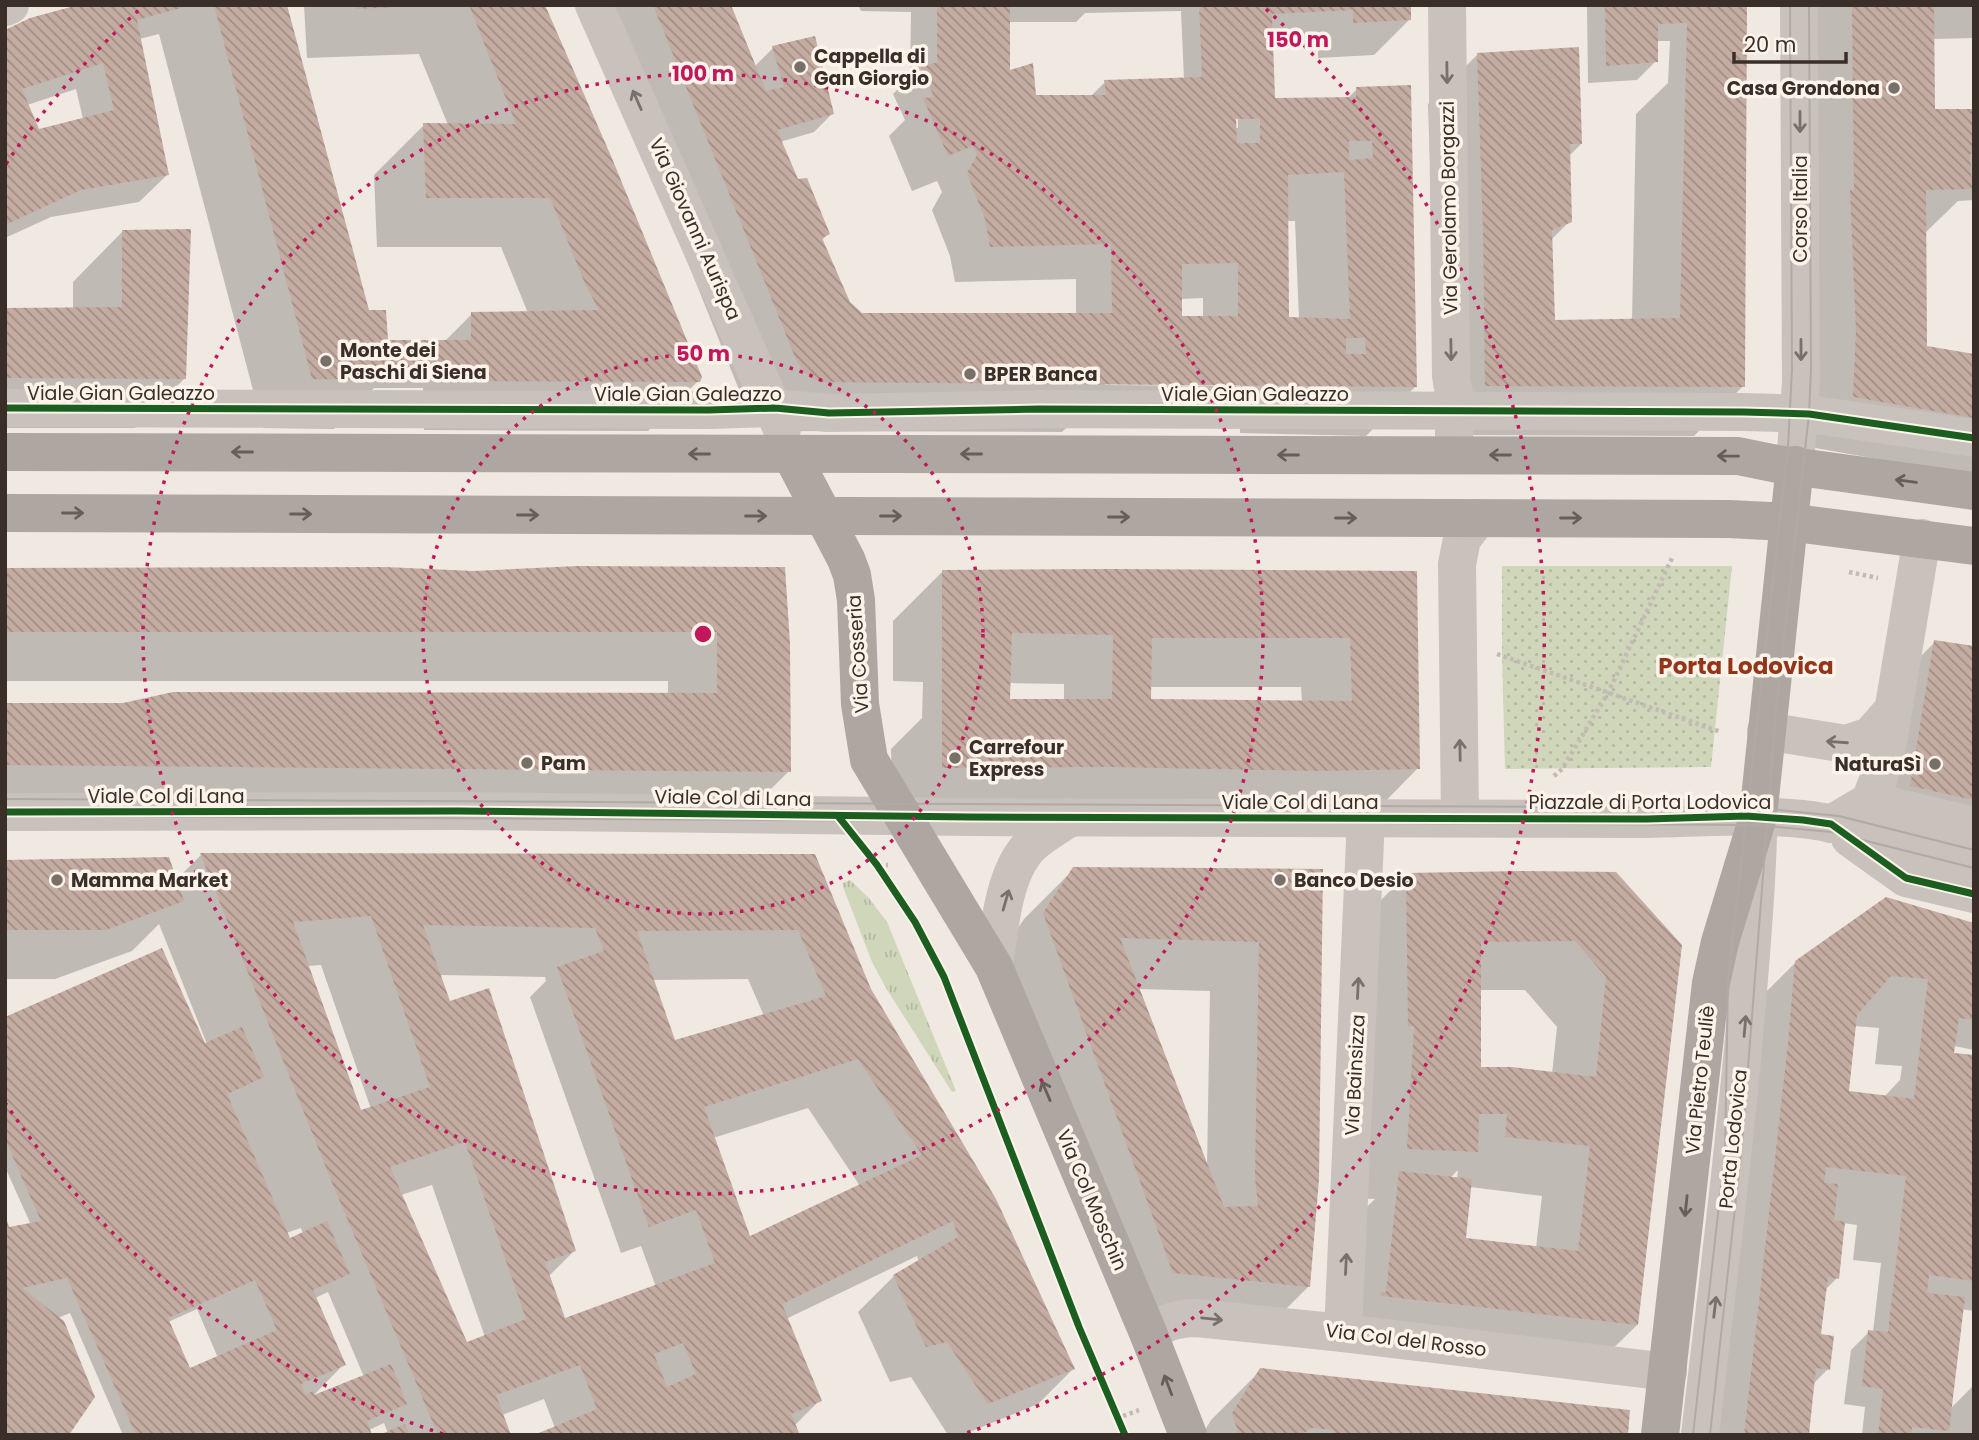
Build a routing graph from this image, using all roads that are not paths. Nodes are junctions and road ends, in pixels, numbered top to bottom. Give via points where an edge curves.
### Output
1 (594, 5) edge
2 (1447, 5) edge
3 (1799, 5) edge
4 (10, 408) edge
5 (775, 408) junction
6 (1039, 409) junction
7 (1198, 409) junction
8 (408, 410) junction
9 (448, 410) junction
10 (1454, 411) junction
11 (1799, 414) junction
12 (1974, 438) edge
13 (10, 452) edge
14 (408, 453) junction
15 (447, 453) junction
16 (792, 454) junction
17 (1039, 454) junction
18 (1199, 455) junction
19 (1455, 455) junction
20 (1795, 465) junction
21 (1974, 491) edge
22 (5, 513) edge
23 (823, 516) junction
24 (1478, 518) junction
25 (1787, 522) junction
26 (1922, 538) junction
27 (1974, 546) edge
28 (1892, 711) junction
29 (1766, 731) junction
30 (1870, 801) junction
31 (5, 812) edge
32 (903, 816) junction
33 (1071, 817) junction
34 (1758, 817) junction
35 (1366, 818) junction
36 (1460, 818) junction
37 (1831, 824) junction
38 (1974, 826) edge
39 (1974, 860) edge
40 (1974, 894) edge
41 (994, 967) junction
42 (1343, 1333) junction
43 (1149, 1335) junction
44 (1668, 1372) junction
45 (1188, 1435) edge
46 (1660, 1435) edge
47 (1700, 1435) edge

5 -> 1 street, Via Giovanni Aurispa
2 -> 10 street, Via Gerolamo Borgazzi
3 -> 11 street, Corso Italia
4 - 8 street, Viale Gian Galeazzo
4 - 13 street
5 - 6 street, Viale Gian Galeazzo via 829,413
5 - 9 street, Viale Gian Galeazzo
5 - 16 street, Via Giovanni Aurispa
6 - 7 street, Viale Gian Galeazzo
6 - 17 street
7 - 10 street, Viale Gian Galeazzo
7 - 18 street, Viale Gian Galeazzo
8 - 9 street, Viale Gian Galeazzo
8 - 14 street
9 - 15 street
10 - 11 street
10 - 19 street
11 - 12 street
11 - 20 street, Piazzale di Porta Lodovica
14 -> 13 main road
14 - 15 main road
16 -> 15 main road
17 -> 16 main road
16 - 23 main road, Via Cosseria
17 - 18 main road
19 -> 18 main road
20 -> 19 main road via 1738,456
21 -> 20 main road
20 - 25 main road, Piazzale di Porta Lodovica
22 -> 23 main road
23 -> 24 main road
23 - 32 main road, Via Cosseria via 852,575 860,705 869,760
24 -> 25 main road
36 -> 24 street via 1457,564 1462,538
25 - 26 main road
25 - 29 main road, Piazzale di Porta Lodovica
26 - 27 main road
26 - 28 street
28 -> 29 street via 1870,736 1846,744
28 - 30 street
29 - 34 main road, Piazzale di Porta Lodovica
30 - 37 street
30 - 38 street
31 - 32 street, Viale Col di Lana
32 - 33 street, Viale Col di Lana
32 - 41 main road, Via Col Moschin
33 - 35 street, Viale Col di Lana
41 -> 33 street via 1003,906 1016,868 1029,846
34 - 36 street, Piazzale di Porta Lodovica
34 - 37 street, Piazzale di Porta Lodovica
34 -> 44 main road, Via Pietro Teuliè via 1711,983
47 -> 34 street, Porta Lodovica via 1734,1143 1756,904
35 - 36 street, Viale Col di Lana
42 -> 35 street, Via Bainsizza
37 - 39 street
37 - 40 street, Piazzale di Porta Lodovica via 1906,878
43 -> 41 main road, Via Col Moschin
43 -> 42 street, Via Col del Rosso via 1180,1318
42 - 44 street, Via Col del Rosso
45 -> 43 main road, Via Col Moschin
44 - 46 main road, Via Pietro Teuliè

